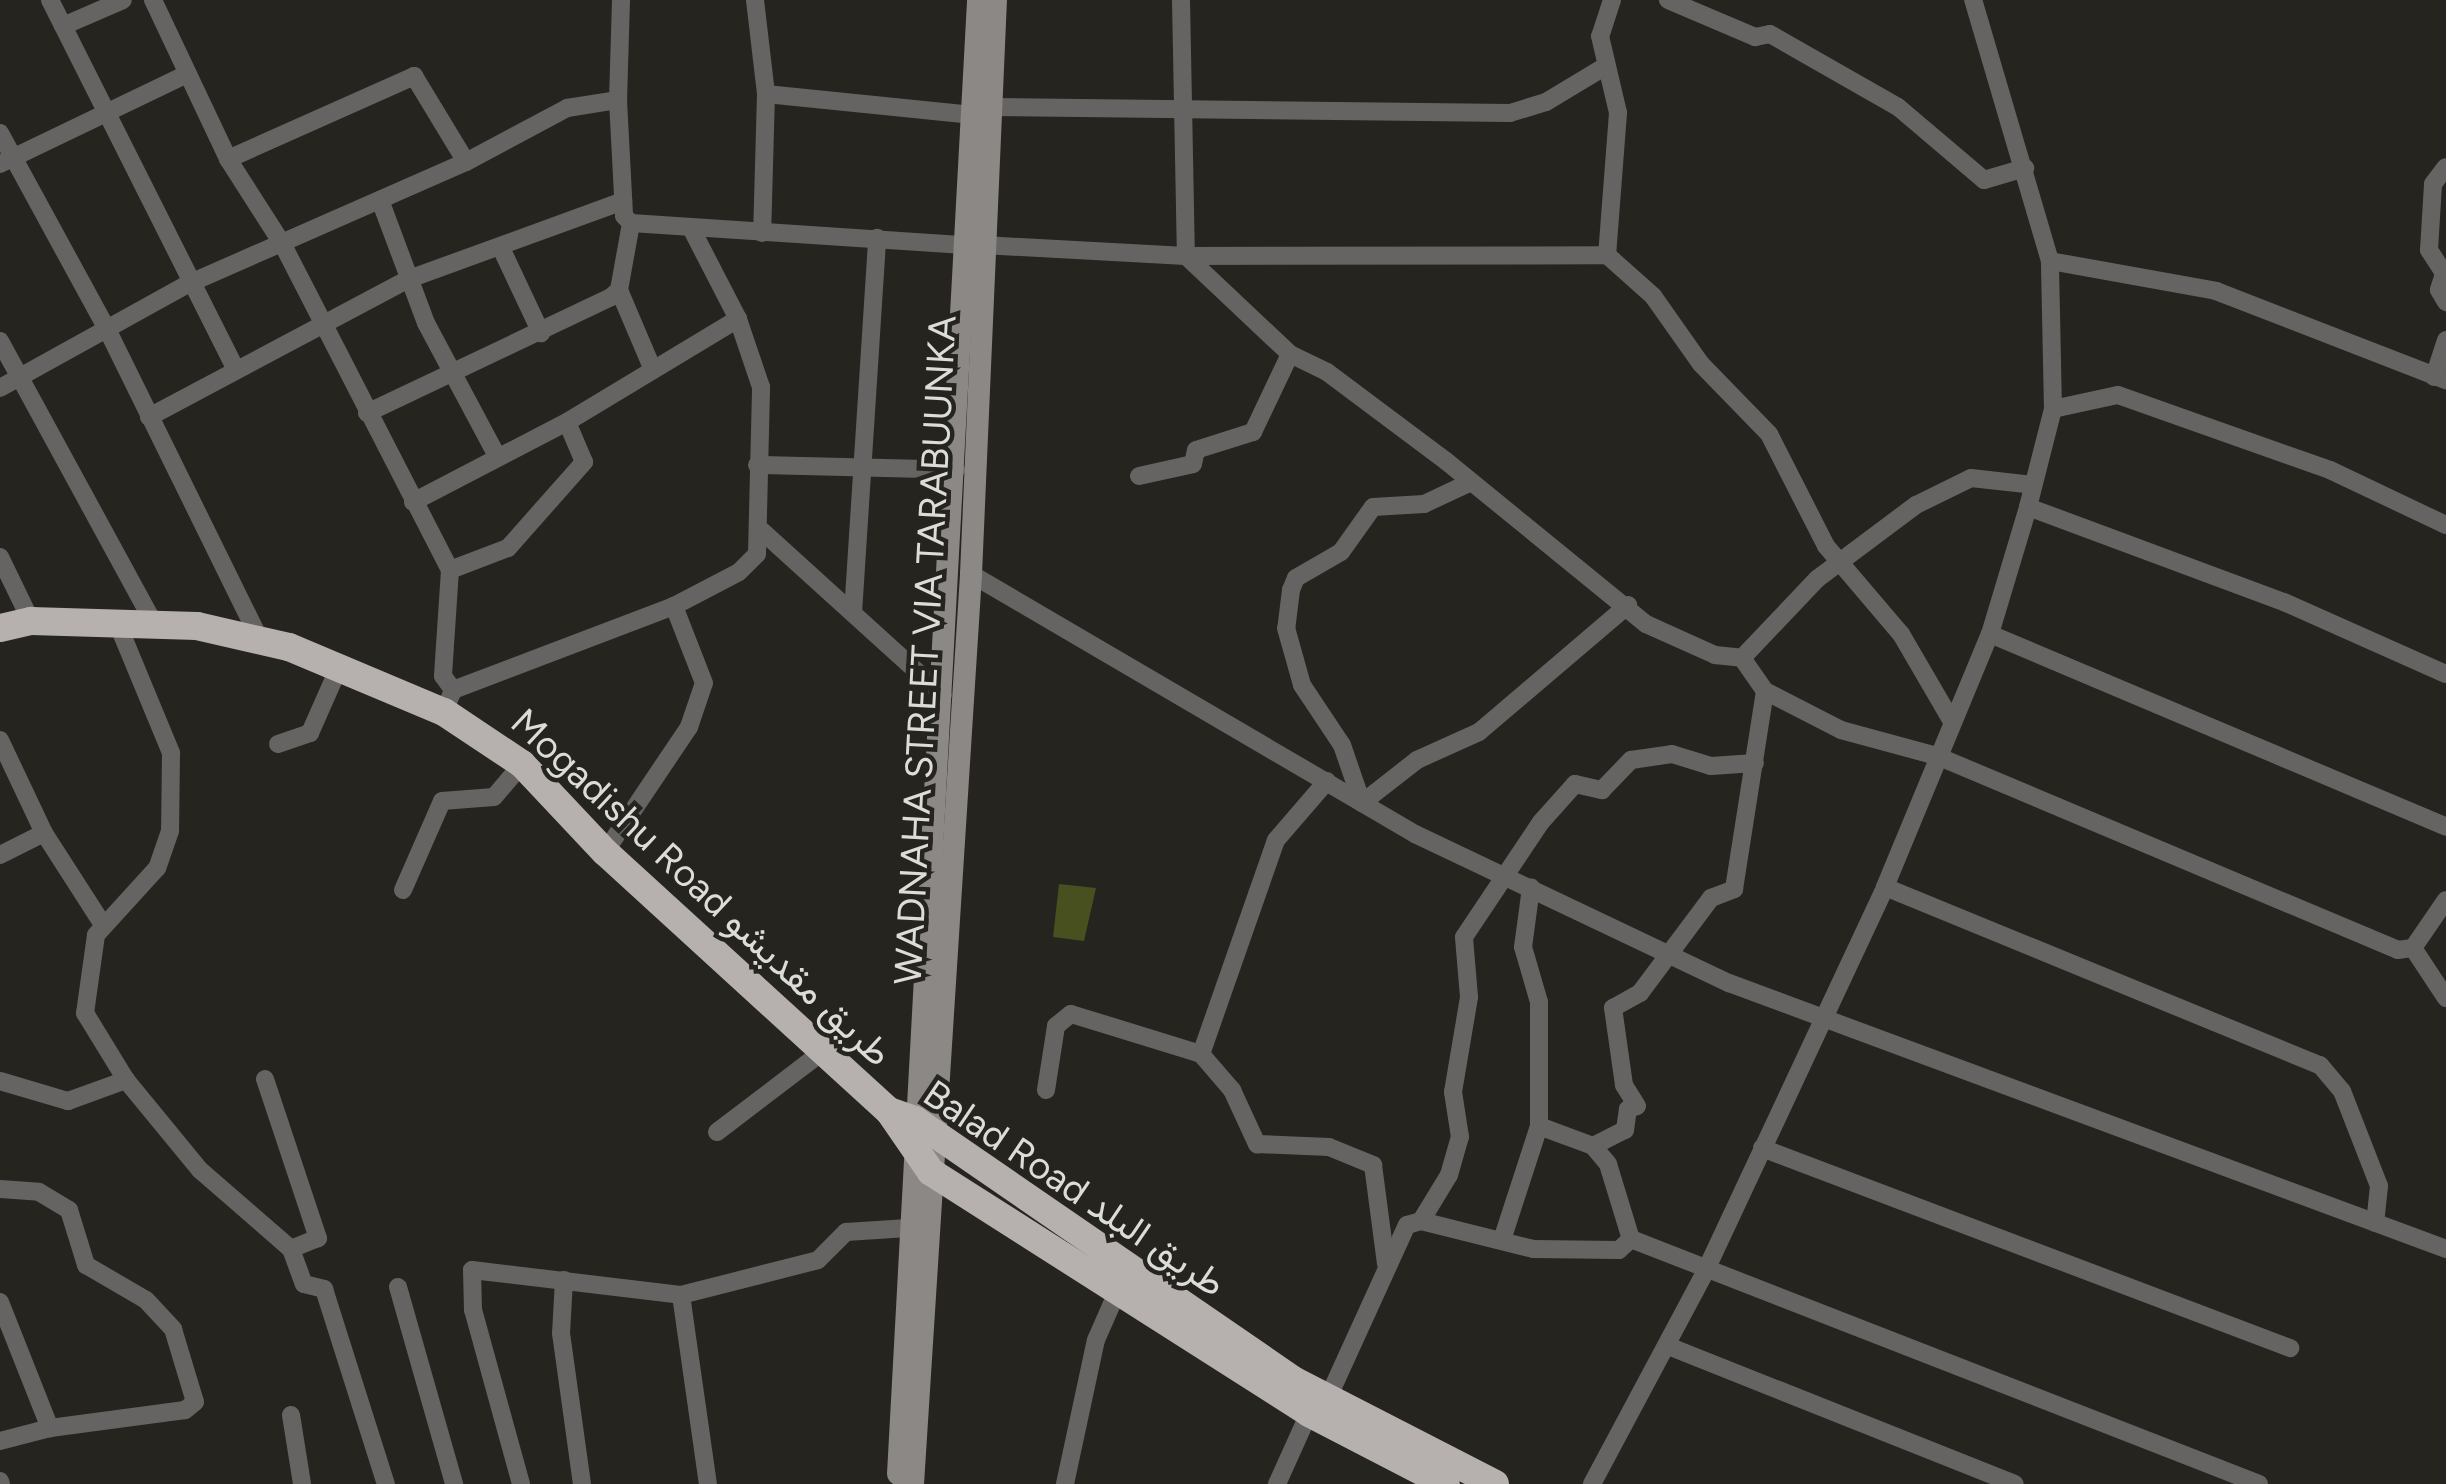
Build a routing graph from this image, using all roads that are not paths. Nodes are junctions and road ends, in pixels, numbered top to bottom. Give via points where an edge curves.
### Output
1 (50, 0) edge
2 (123, 0) edge
3 (153, 0) edge
4 (621, 0) edge
5 (754, 0) edge
6 (978, 0) edge
7 (996, 0) edge
8 (1181, 0) edge
9 (1612, 0) edge
10 (1668, 0) edge
11 (1973, 0) edge
12 (63, 26) junction
13 (1601, 69) junction
14 (185, 75) junction
15 (766, 94) junction
16 (618, 100) junction
17 (1181, 108) junction
18 (981, 111) junction
19 (105, 115) junction
20 (0, 133) edge
21 (228, 159) junction
22 (6, 162) edge
23 (466, 162) junction
24 (2025, 168) junction
25 (2446, 168) edge
26 (380, 200) junction
27 (622, 200) junction
28 (630, 223) junction
29 (693, 232) junction
30 (762, 234) junction
31 (974, 234) junction
32 (876, 238) junction
33 (282, 245) junction
34 (502, 250) junction
35 (1608, 255) junction
36 (1186, 256) junction
37 (2050, 261) junction
38 (2444, 269) edge
39 (409, 279) junction
40 (188, 284) junction
41 (619, 290) junction
42 (2446, 302) edge
43 (738, 318) junction
44 (327, 328) junction
45 (107, 329) junction
46 (541, 332) junction
47 (2446, 340) edge
48 (0, 341) edge
49 (1290, 354) junction
50 (236, 370) junction
51 (652, 370) junction
52 (452, 372) junction
53 (19, 378) junction
54 (2440, 379) edge
55 (0, 388) edge
56 (2053, 409) junction
57 (367, 412) junction
58 (150, 418) junction
59 (567, 422) junction
60 (497, 456) junction
61 (757, 465) junction
62 (860, 466) junction
63 (956, 470) junction
64 (1138, 476) dead end
65 (1471, 482) junction
66 (2033, 484) junction
67 (413, 502) junction
68 (2028, 507) junction
69 (2446, 525) edge
70 (762, 531) junction
71 (0, 558) edge
72 (1846, 563) junction
73 (450, 570) junction
74 (971, 574) junction
75 (1628, 605) junction
76 (674, 606) junction
77 (853, 612) junction
78 (116, 620) junction
79 (30, 621) junction
80 (154, 622) junction
81 (0, 628) edge
82 (1990, 634) junction
83 (258, 638) junction
84 (1742, 658) junction
85 (340, 665) junction
86 (2446, 674) edge
87 (1765, 691) junction
88 (943, 695) junction
89 (449, 701) junction
90 (1952, 720) junction
91 (0, 740) edge
92 (278, 744) dead end
93 (1937, 756) junction
94 (1755, 763) junction
95 (522, 764) junction
96 (5, 772) edge
97 (1326, 781) junction
98 (1362, 803) junction
99 (2446, 828) edge
100 (44, 833) junction
101 (605, 852) junction
102 (0, 855) edge
103 (1508, 877) junction
104 (1884, 887) junction
105 (1530, 888) junction
106 (403, 890) dead end
107 (2446, 900) edge
108 (103, 925) junction
109 (2413, 948) junction
110 (1672, 952) junction
111 (2446, 998) edge
112 (1819, 1020) junction
113 (822, 1052) junction
114 (1201, 1054) junction
115 (265, 1079) dead end
116 (126, 1080) junction
117 (0, 1082) edge
118 (1046, 1090) dead end
119 (913, 1122) junction
120 (1539, 1126) junction
121 (718, 1132) dead end
122 (1593, 1146) junction
123 (1762, 1148) junction
124 (921, 1163) junction
125 (0, 1190) edge
126 (1420, 1222) junction
127 (2376, 1223) junction
128 (908, 1228) junction
129 (1631, 1239) junction
130 (1502, 1240) junction
131 (292, 1249) junction
132 (2446, 1249) edge
133 (1386, 1264) junction
134 (1705, 1272) junction
135 (564, 1280) junction
136 (398, 1287) dead end
137 (1118, 1290) junction
138 (681, 1295) junction
139 (0, 1302) edge
140 (913, 1311) junction
141 (7, 1344) edge
142 (1668, 1346) junction
143 (2290, 1348) dead end
144 (1318, 1406) junction
145 (291, 1415) dead end
146 (50, 1428) junction
147 (0, 1441) edge
148 (302, 1484) edge
149 (386, 1484) edge
150 (454, 1484) edge
151 (520, 1484) edge
152 (582, 1484) edge
153 (708, 1484) edge
154 (898, 1484) edge
155 (913, 1484) edge
156 (1064, 1484) edge
157 (1278, 1484) edge
158 (1446, 1484) edge
159 (1494, 1484) edge
160 (1592, 1484) edge
161 (2014, 1484) edge
162 (2259, 1484) edge

1 - 12 street
2 - 12 street
3 - 14 street
4 - 16 street
5 - 15 street
6 - 18 main road
7 - 18 main road
8 - 17 street
9 - 13 street via 1600,36
10 - 24 street via 1755,37 1770,34 1898,107 1984,180
11 - 24 street
12 - 19 street
13 - 17 street via 1546,102 1510,112
13 - 35 street via 1618,113
14 - 19 street
14 - 21 street
15 - 18 street
15 - 30 street
16 - 23 street via 567,108
16 - 27 street
17 - 18 street
17 - 36 street
18 - 31 main road
19 - 22 street
19 - 40 street
20 - 22 street
21 - 23 street via 414,76
21 - 33 street
22 - 45 street
23 - 26 street
24 - 37 street
25 - 38 street via 2433,184 2429,250
26 - 33 street
26 - 39 street
27 - 28 street
27 - 34 street
28 - 29 street
28 - 41 street
29 - 30 street
29 - 43 street
30 - 32 street
31 - 32 street
31 - 36 street
31 - 63 main road
31 - 74 main road, WADNAHA STREET VIA TARABUUNKA
32 - 62 street
33 - 40 street
33 - 44 street
34 - 39 street
34 - 46 street
35 - 36 street
35 - 72 street via 1653,296 1701,364 1769,434 1826,546
36 - 49 street
37 - 54 street via 2216,291 2361,341
37 - 56 street
38 - 42 street
39 - 44 street
39 - 52 street
40 - 45 street
40 - 50 street
41 - 46 street
41 - 51 street
43 - 51 street
43 - 61 street via 760,387
44 - 50 street
44 - 57 street
45 - 53 street
45 - 58 street
46 - 52 street
47 - 54 street
48 - 53 street
49 - 64 street via 1254,432 1196,450 1193,464
49 - 65 street via 1327,372
50 - 58 street
51 - 59 street
52 - 57 street
52 - 60 street
53 - 55 street
53 - 80 street
56 - 66 street
56 - 69 street via 2118,395 2330,470
57 - 67 street
58 - 83 street
59 - 60 street
59 - 73 street via 584,462 508,548
60 - 67 street
61 - 62 street
61 - 70 street
62 - 63 street
62 - 77 street
63 - 88 main road
65 - 75 street
65 - 98 street via 1424,504 1373,508 1353,526 1348,545 1296,578 1291,590 1286,628 1302,685 1342,745
66 - 68 street
66 - 72 street via 1970,478 1916,505
67 - 73 street
68 - 82 street
68 - 86 street via 2284,602
70 - 76 street via 757,554 739,572
70 - 77 street
71 - 79 street
72 - 84 street via 1817,579
72 - 90 street via 1901,634
73 - 89 street via 443,676
74 - 97 street
74 - 119 main road, WADNAHA STREET VIA TARABUUNKA
75 - 84 street via 1646,624 1716,655
75 - 98 street via 1479,732 1417,760
76 - 89 street
76 - 101 street via 704,683 688,727
77 - 88 street
78 - 79 highway, Mogadishu Road طريق مقديشو
78 - 80 highway, Mogadishu Road طريق مقديشو
78 - 108 street via 171,752 170,831 158,868
79 - 81 highway, Mogadishu Road طريق مقديشو
80 - 83 highway, Mogadishu Road طريق مقديشو
82 - 90 street
82 - 99 street
83 - 85 highway, Mogadishu Road طريق مقديشو
84 - 87 street
85 - 89 highway, Mogadishu Road طريق مقديشو
85 - 92 street via 310,733
87 - 93 street via 1841,730
87 - 94 street
88 - 119 main road
89 - 95 highway, Mogadishu Road طريق مقديشو
90 - 93 street
91 - 96 street
93 - 104 street
93 - 109 street via 2382,943
94 - 103 street via 1711,766 1656,754 1624,762 1602,790 1575,784
94 - 110 street via 1734,889 1711,898
95 - 101 highway, Mogadishu Road طريق مقديشو
95 - 106 street via 494,797 442,801
96 - 100 street
97 - 98 street
97 - 114 street via 1276,840
98 - 103 street
100 - 102 street
100 - 108 street
101 - 113 highway, Mogadishu Road طريق مقديشو
103 - 105 street
103 - 126 street via 1464,937 1468,1008 1453,1092 1460,1138 1449,1174
104 - 112 street
104 - 127 street via 2320,1065 2342,1091 2378,1186
105 - 110 street
105 - 120 street via 1523,947 1540,1002
107 - 109 street
108 - 116 street via 90,954 85,1013
109 - 111 street
110 - 112 street
110 - 122 street via 1640,993 1613,1008 1624,1085 1637,1106 1628,1109 1625,1130
112 - 123 street
112 - 127 street
113 - 119 highway, Mogadishu Road طريق مقديشو
113 - 121 street
114 - 118 street via 1071,1014 1056,1026
114 - 133 street via 1232,1090 1257,1144 1329,1147 1373,1165
115 - 131 street via 318,1238
116 - 117 street via 68,1101
116 - 131 street via 200,1170
119 - 124 highway, Balad Road طريق البلد
119 - 124 main road, WADNAHA STREET VIA TARABUUNKA
119 - 144 highway, Balad Road طريق البلد
120 - 122 street
120 - 130 street
122 - 129 street via 1608,1164
123 - 134 street
123 - 143 street
124 - 128 main road
124 - 137 highway, Balad Road طريق البلد
124 - 140 main road, WADNAHA STREET VIA TARABUUNKA
125 - 146 street via 39,1192 69,1210 86,1266 146,1300 173,1330 195,1402 185,1410
126 - 130 street
126 - 133 street via 1407,1225
127 - 132 street
128 - 138 street via 846,1232 818,1260
128 - 140 main road
129 - 130 street via 1619,1250
129 - 134 street
131 - 149 street via 304,1284 327,1295
133 - 144 street
134 - 142 street
134 - 162 street
135 - 138 street
135 - 151 street via 482,1269 468,1278
135 - 152 street via 561,1333
136 - 150 street
137 - 144 highway, Balad Road طريق البلد
137 - 156 street via 1096,1340
138 - 153 street
139 - 141 street
140 - 154 main road
140 - 155 main road, WADNAHA STREET VIA TARABUUNKA
141 - 146 street
142 - 160 street
142 - 161 street
144 - 157 street
144 - 158 highway, Balad Road طريق البلد
144 - 159 highway, Balad Road طريق البلد
145 - 148 street
146 - 147 street

